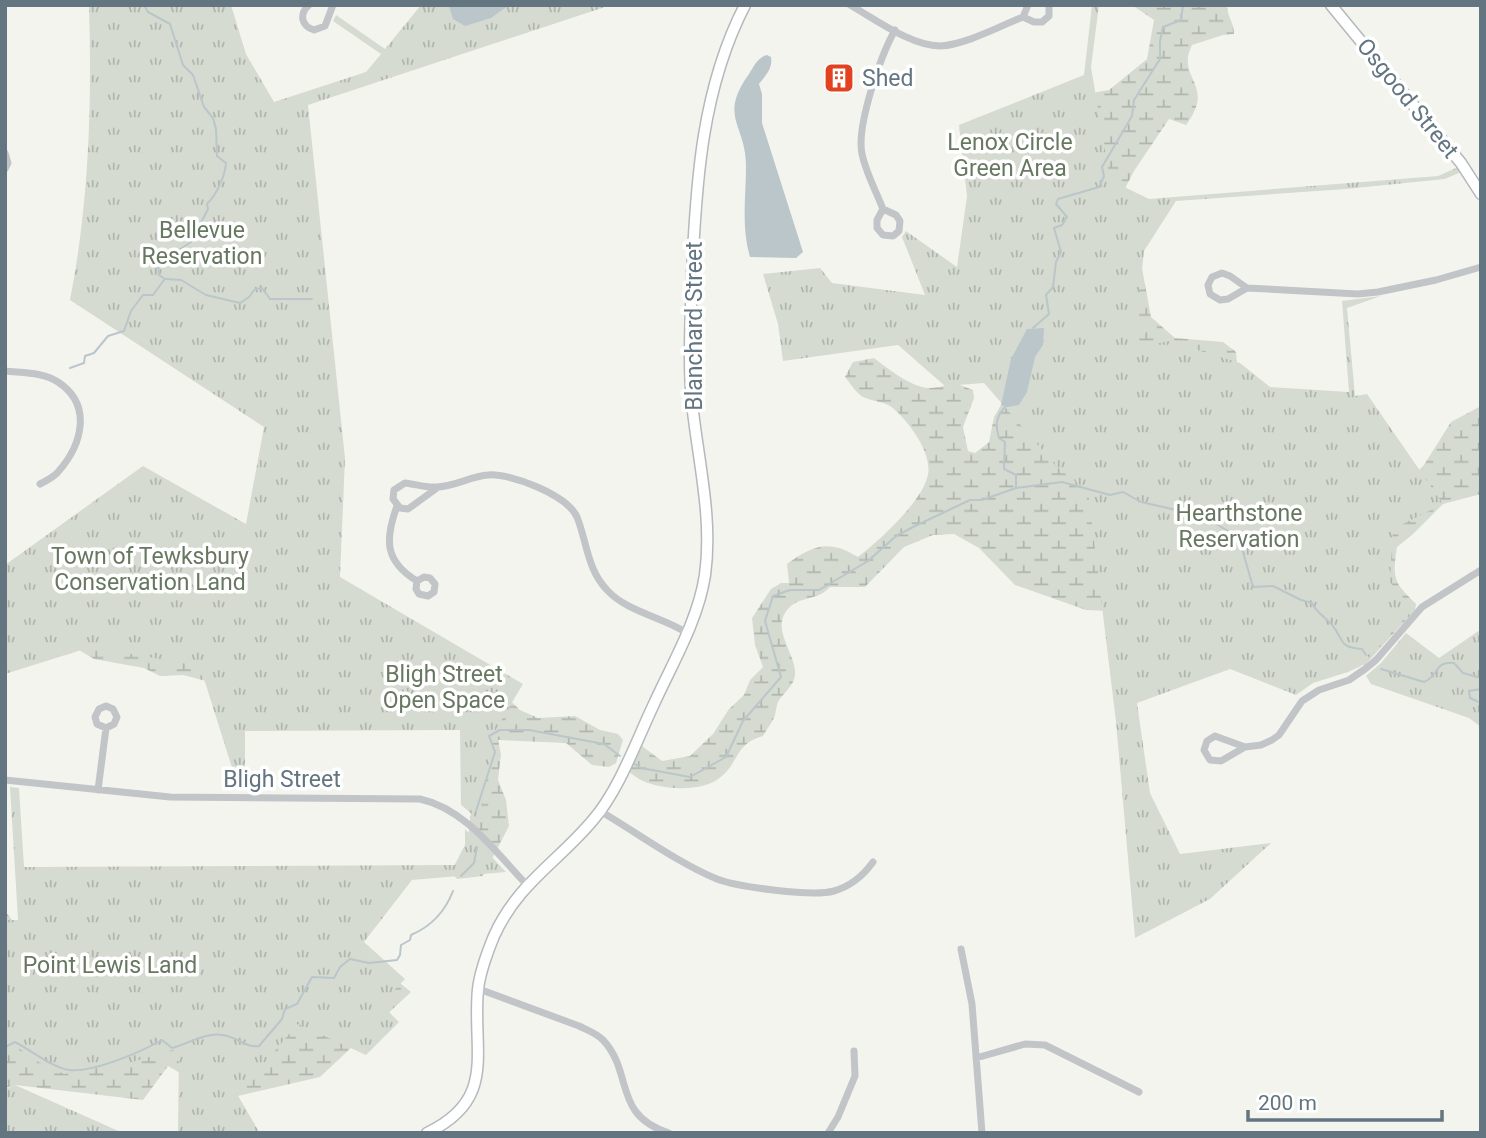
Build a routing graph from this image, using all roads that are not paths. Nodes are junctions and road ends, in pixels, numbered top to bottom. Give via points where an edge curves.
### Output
1 (309, 5) edge
2 (333, 5) edge
3 (744, 5) edge
4 (850, 5) edge
5 (1028, 5) edge
6 (1049, 5) edge
7 (1331, 5) edge
8 (1023, 17) junction
9 (895, 30) junction
10 (5, 153) edge
11 (5, 169) edge
12 (1481, 194) edge
13 (883, 209) dead end
14 (1481, 267) edge
15 (1247, 288) junction
16 (5, 371) edge
17 (40, 484) dead end
18 (437, 488) junction
19 (397, 506) junction
20 (1481, 569) edge
21 (417, 581) dead end
22 (687, 633) junction
23 (106, 728) dead end
24 (1245, 747) junction
25 (5, 780) edge
26 (98, 790) junction
27 (600, 811) junction
28 (873, 862) dead end
29 (527, 885) junction
30 (961, 949) dead end
31 (478, 989) junction
32 (854, 1051) dead end
33 (976, 1058) junction
34 (1139, 1092) dead end
35 (427, 1133) edge
36 (669, 1133) edge
37 (828, 1133) edge
38 (982, 1133) edge

1 - 2 street via 302,19 314,30 325,26
3 - 22 street, Blanchard Street via 713,84 695,211 690,370 706,521 705,575
4 - 9 street
5 - 8 street
6 - 8 street via 1049,16 1042,22
7 - 12 street, Osgood Street via 1461,163
8 - 9 street via 944,45 922,43
9 - 13 street via 881,61 861,139
10 - 11 street
14 - 15 street via 1368,293
15 - 15 street via 1220,300 1212,296 1208,285 1214,275 1225,273
16 - 17 street via 58,382 80,407 81,422 70,454 57,474
18 - 19 street via 413,507
18 - 19 street via 400,485 393,494
18 - 22 street via 496,475 551,493 576,515 591,565 607,590
19 - 21 street via 388,531 391,553 399,567
20 - 24 street via 1422,607 1365,669 1302,701 1276,738
22 - 27 street, Blanchard Street
23 - 26 street
24 - 24 street via 1216,762 1204,750 1215,736
25 - 26 street, Bligh Street
26 - 29 street, Bligh Street via 170,797 421,799 462,818
27 - 28 street via 711,876 735,884 826,892 859,879
27 - 29 street, Blanchard Street
29 - 31 street, Blanchard Street via 493,939
30 - 33 street
31 - 35 street, Blanchard Street via 478,1067 473,1090 459,1113
31 - 36 street via 594,1033 610,1050 631,1106 655,1129
32 - 37 street via 855,1076
33 - 34 street via 1025,1044 1045,1045
33 - 38 street

